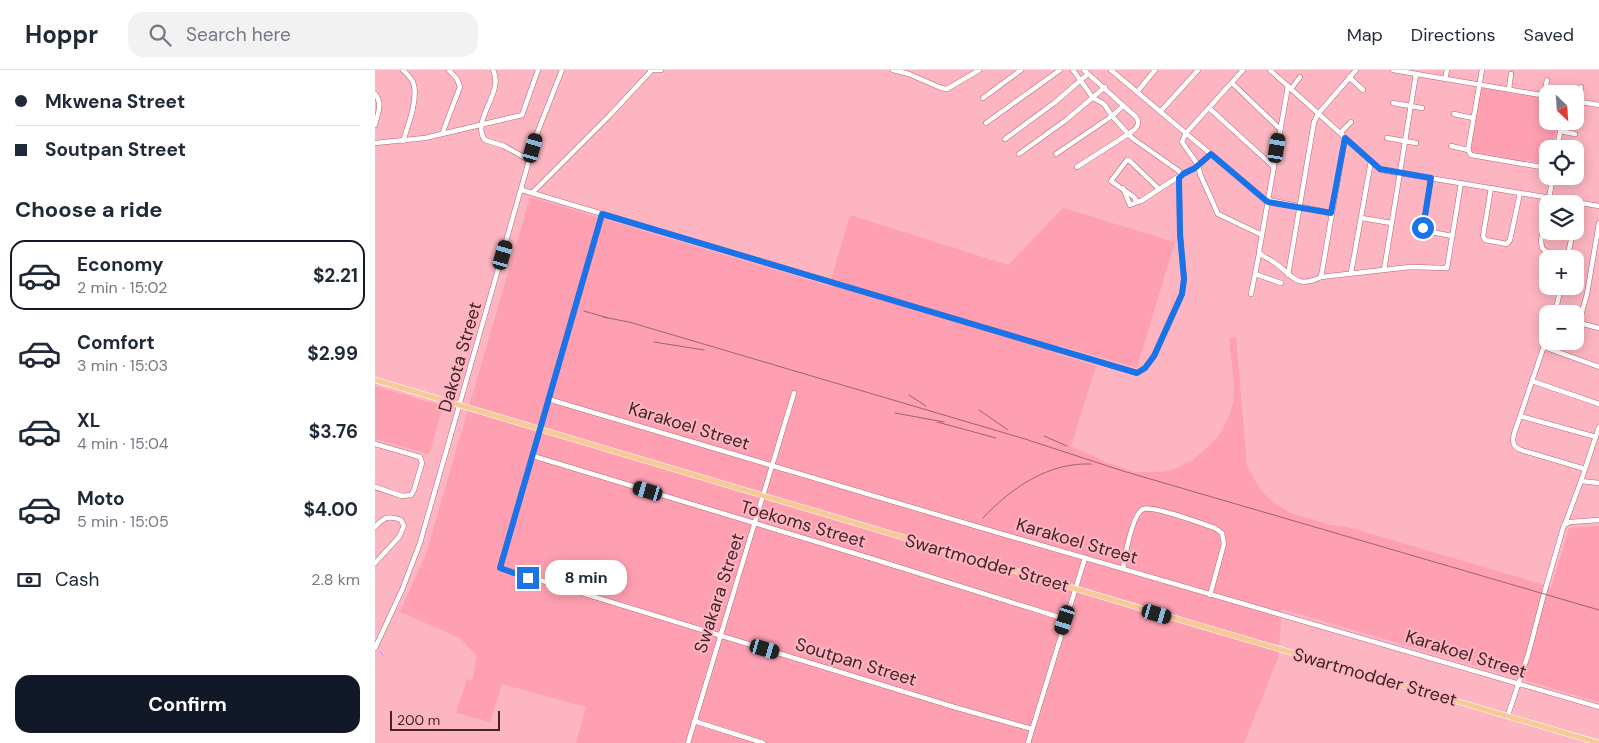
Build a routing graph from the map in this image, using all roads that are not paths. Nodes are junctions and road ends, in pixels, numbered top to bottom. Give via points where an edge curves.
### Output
1 (403, 70) edge
2 (449, 70) edge
3 (493, 70) edge
4 (537, 70) edge
5 (561, 70) edge
6 (650, 70) edge
7 (661, 70) edge
8 (893, 70) edge
9 (916, 70) edge
10 (979, 70) edge
11 (1021, 70) edge
12 (1060, 70) edge
13 (1073, 70) edge
14 (1111, 70) edge
15 (1155, 70) edge
16 (1197, 70) edge
17 (1243, 70) edge
18 (1269, 70) edge
19 (1356, 70) edge
20 (1393, 70) edge
21 (1447, 70) edge
22 (1482, 70) edge
23 (1086, 72) edge
24 (1412, 72) edge
25 (909, 74) junction
26 (1511, 74) dead end
27 (1349, 77) junction
28 (1301, 78) dead end
29 (1445, 79) junction
30 (1547, 80) dead end
31 (1080, 81) junction
32 (1232, 83) junction
33 (1479, 85) junction
34 (1547, 85) edge
35 (1105, 88) junction
36 (1289, 88) junction
37 (1509, 89) junction
38 (1363, 90) dead end
39 (1137, 92) junction
40 (375, 94) edge
41 (1539, 94) edge
42 (983, 98) dead end
43 (1093, 98) junction
44 (1393, 103) dead end
45 (1584, 103) edge
46 (1599, 105) edge
47 (1123, 106) junction
48 (1410, 106) junction
49 (1209, 108) junction
50 (1422, 108) dead end
51 (1160, 112) junction
52 (1318, 114) junction
53 (1453, 114) dead end
54 (1111, 116) junction
55 (1473, 118) junction
56 (1351, 122) dead end
57 (986, 123) dead end
58 (375, 125) edge
59 (481, 125) junction
60 (1280, 129) junction
61 (1560, 131) joint
62 (1186, 133) junction
63 (1340, 133) junction
64 (442, 134) junction
65 (1128, 134) junction
66 (1575, 134) dead end
67 (1345, 138) junction
68 (1387, 138) dead end
69 (1005, 139) dead end
70 (1558, 140) edge
71 (403, 141) junction
72 (1404, 141) junction
73 (375, 143) edge
74 (1416, 143) dead end
75 (1451, 146) dead end
76 (1468, 150) junction
77 (1019, 154) dead end
78 (1056, 154) dead end
79 (1211, 154) junction
80 (529, 160) junction
81 (1371, 162) junction
82 (1198, 165) junction
83 (1077, 167) dead end
84 (1273, 167) junction
85 (1539, 167) edge
86 (1399, 173) junction
87 (1181, 175) junction
88 (1431, 178) junction
89 (1461, 183) junction
90 (1491, 188) junction
91 (1159, 189) junction
92 (522, 190) junction
93 (532, 193) junction
94 (1520, 193) junction
95 (1539, 196) edge
96 (1268, 202) junction
97 (1584, 203) edge
98 (1599, 206) edge
99 (1300, 208) junction
100 (1331, 213) junction
101 (602, 214) junction
102 (1362, 218) junction
103 (1391, 223) junction
104 (1599, 223) edge
105 (1262, 235) junction
106 (1451, 236) junction
107 (1259, 254) junction
108 (1593, 258) junction
109 (1599, 260) edge
110 (1384, 270) junction
111 (1287, 273) junction
112 (1351, 273) junction
113 (1255, 274) junction
114 (1321, 277) junction
115 (1281, 283) dead end
116 (1251, 294) dead end
117 (1583, 305) edge
118 (1584, 324) edge
119 (1599, 328) edge
120 (1543, 350) edge
121 (1550, 350) edge
122 (1599, 367) edge
123 (375, 380) edge
124 (1532, 381) junction
125 (794, 393) dead end
126 (548, 399) junction
127 (1599, 404) edge
128 (461, 406) junction
129 (1520, 416) junction
130 (1599, 426) edge
131 (540, 429) junction
132 (1596, 438) junction
133 (375, 444) edge
134 (1592, 451) junction
135 (1599, 451) edge
136 (533, 456) junction
137 (772, 465) junction
138 (1585, 469) junction
139 (1581, 481) junction
140 (1599, 483) edge
141 (375, 487) edge
142 (763, 496) junction
143 (1599, 520) edge
144 (755, 524) junction
145 (1564, 525) junction
146 (375, 526) edge
147 (1085, 558) junction
148 (375, 563) edge
149 (1123, 568) junction
150 (1075, 588) junction
151 (1210, 595) junction
152 (1065, 620) junction
153 (719, 635) junction
154 (375, 648) edge
155 (1519, 684) junction
156 (1599, 708) edge
157 (1508, 715) junction
158 (694, 721) junction
159 (1032, 729) junction
160 (687, 743) edge
161 (763, 743) edge
162 (1028, 743) edge
163 (1599, 743) edge

1 - 71 street via 414,88
2 - 64 street via 460,87
3 - 59 street via 496,83
4 - 59 street via 521,115
5 - 80 street, Dakota Street
6 - 7 street
6 - 93 street via 611,115
8 - 25 street
9 - 25 street
10 - 25 street via 947,89
11 - 42 street
12 - 57 street
13 - 31 street
14 - 39 street
15 - 39 street
16 - 51 street
17 - 32 street
18 - 36 street
19 - 27 street
20 - 24 street
21 - 29 street
22 - 33 street
23 - 31 street
23 - 35 street
24 - 29 street
24 - 48 street
26 - 37 street
27 - 38 street
27 - 52 street
28 - 36 street
29 - 33 street
30 - 34 street
31 - 43 street
31 - 69 street
32 - 49 street
32 - 60 street
33 - 37 street
33 - 55 street
35 - 43 street
35 - 47 street
36 - 52 street
36 - 60 street
37 - 41 street
39 - 51 street
40 - 58 street via 381,104
43 - 54 street via 1104,104
43 - 77 street
44 - 48 street
45 - 46 street
47 - 54 street
47 - 65 street via 1138,120 1138,126
48 - 50 street
48 - 72 street
49 - 62 street
49 - 84 street
51 - 62 street
52 - 63 street
52 - 99 street via 1313,125
53 - 55 street
54 - 65 street
54 - 78 street
55 - 76 street
56 - 63 street
59 - 64 street
59 - 80 street via 485,140
60 - 84 street
61 - 66 street
61 - 70 street
62 - 79 street
62 - 82 street via 1183,144
63 - 67 street
64 - 71 street
65 - 83 street
65 - 87 street
67 - 81 street
67 - 100 street
68 - 72 street
71 - 73 street
72 - 74 street
72 - 86 street
75 - 76 street
76 - 85 street via 1471,155
79 - 82 street
79 - 96 street
80 - 92 street, Dakota Street
81 - 86 street via 1381,170
81 - 102 street
82 - 87 street
82 - 105 street via 1218,214
84 - 96 street
86 - 88 street
86 - 103 street
87 - 91 street
87 - 101 street via 1182,294 1154,356 1137,373
88 - 89 street
88 - 106 street via 1423,229
89 - 90 street
89 - 106 street
90 - 94 street
90 - 94 street via 1483,238 1501,244 1509,242
91 - 91 street via 1127,160 1111,180 1137,202
92 - 93 street
92 - 128 street, Dakota Street
93 - 101 street
94 - 95 street
96 - 99 street
96 - 105 street
97 - 98 street
99 - 100 street
99 - 111 street
100 - 114 street
101 - 126 street
102 - 103 street
102 - 112 street
103 - 110 street
104 - 108 street
105 - 107 street
106 - 110 street via 1447,268
107 - 111 street
107 - 113 street
108 - 109 street
108 - 117 street
110 - 112 street
111 - 114 street via 1302,282
112 - 114 street
113 - 115 street
113 - 116 street
118 - 119 street
120 - 124 street
121 - 122 street
123 - 128 main road, Swartmodder Street
124 - 127 street
124 - 129 street
125 - 137 street, Swakara Street
126 - 131 street
126 - 137 street, Karakoel Street
128 - 131 main road, Swartmodder Street
128 - 154 street, Dakota Street via 416,556
129 - 132 street
129 - 138 street via 1513,439 1517,449
130 - 132 street
131 - 136 street
131 - 142 main road, Swartmodder Street
132 - 134 street
133 - 141 street via 420,457 422,463 415,490 408,496
134 - 135 street
134 - 138 street
136 - 144 street, Toekoms Street
136 - 153 street, Soutpan Street via 500,568
137 - 142 street, Swakara Street
137 - 147 street, Karakoel Street
138 - 139 street
139 - 140 street
139 - 145 street
142 - 144 street, Swakara Street
142 - 150 main road, Swartmodder Street
143 - 145 street
144 - 152 street, Toekoms Street
144 - 153 street, Swakara Street
145 - 155 street
146 - 148 street via 387,516 401,520 404,526 399,537
147 - 149 street, Karakoel Street
147 - 150 street
149 - 151 street, Karakoel Street
149 - 151 street via 1139,513 1146,509 1158,510 1222,533 1224,544
150 - 152 street
150 - 157 main road, Swartmodder Street
151 - 155 street, Karakoel Street
152 - 159 street
153 - 158 street, Swakara Street
153 - 159 street, Soutpan Street
155 - 156 street, Karakoel Street
155 - 157 street
157 - 163 main road, Swartmodder Street
158 - 160 street, Swakara Street
158 - 161 street
159 - 162 street

